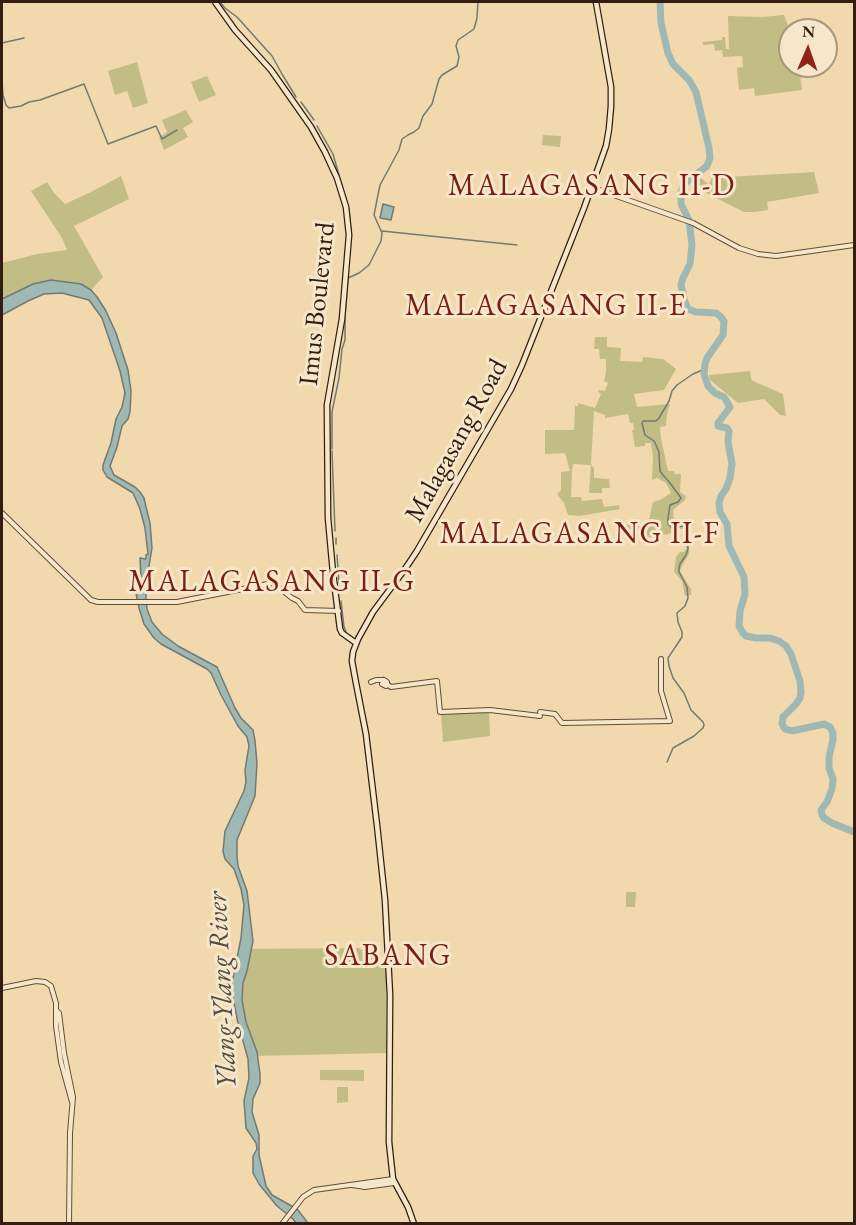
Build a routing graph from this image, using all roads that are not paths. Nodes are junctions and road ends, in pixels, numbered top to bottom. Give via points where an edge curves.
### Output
1 (215, 2) edge
2 (596, 2) edge
3 (591, 187) junction
4 (855, 245) edge
5 (2, 513) edge
6 (339, 611) junction
7 (356, 643) junction
8 (661, 659) dead end
9 (384, 683) dead end
10 (2, 988) edge
11 (393, 1181) junction
12 (69, 1224) edge
13 (282, 1224) edge
14 (414, 1224) edge

1 - 6 main road, Imus Boulevard via 311,127 326,152 346,207 349,235 342,319 327,405 328,518
2 - 3 main road, Malagasang Road via 611,102 606,146
3 - 4 street via 693,223 758,254 776,256
3 - 7 main road, Malagasang Road via 508,395 417,551
5 - 6 street via 91,600 177,602 273,583 298,600 305,610
6 - 7 main road, Imus Boulevard via 341,631
7 - 11 main road via 352,661 366,734 385,900
8 - 9 street via 661,691 669,721 562,723 555,714 440,712 437,681 391,687
10 - 12 street via 47,983 55,997 73,1097
11 - 13 street via 314,1190
11 - 14 main road

